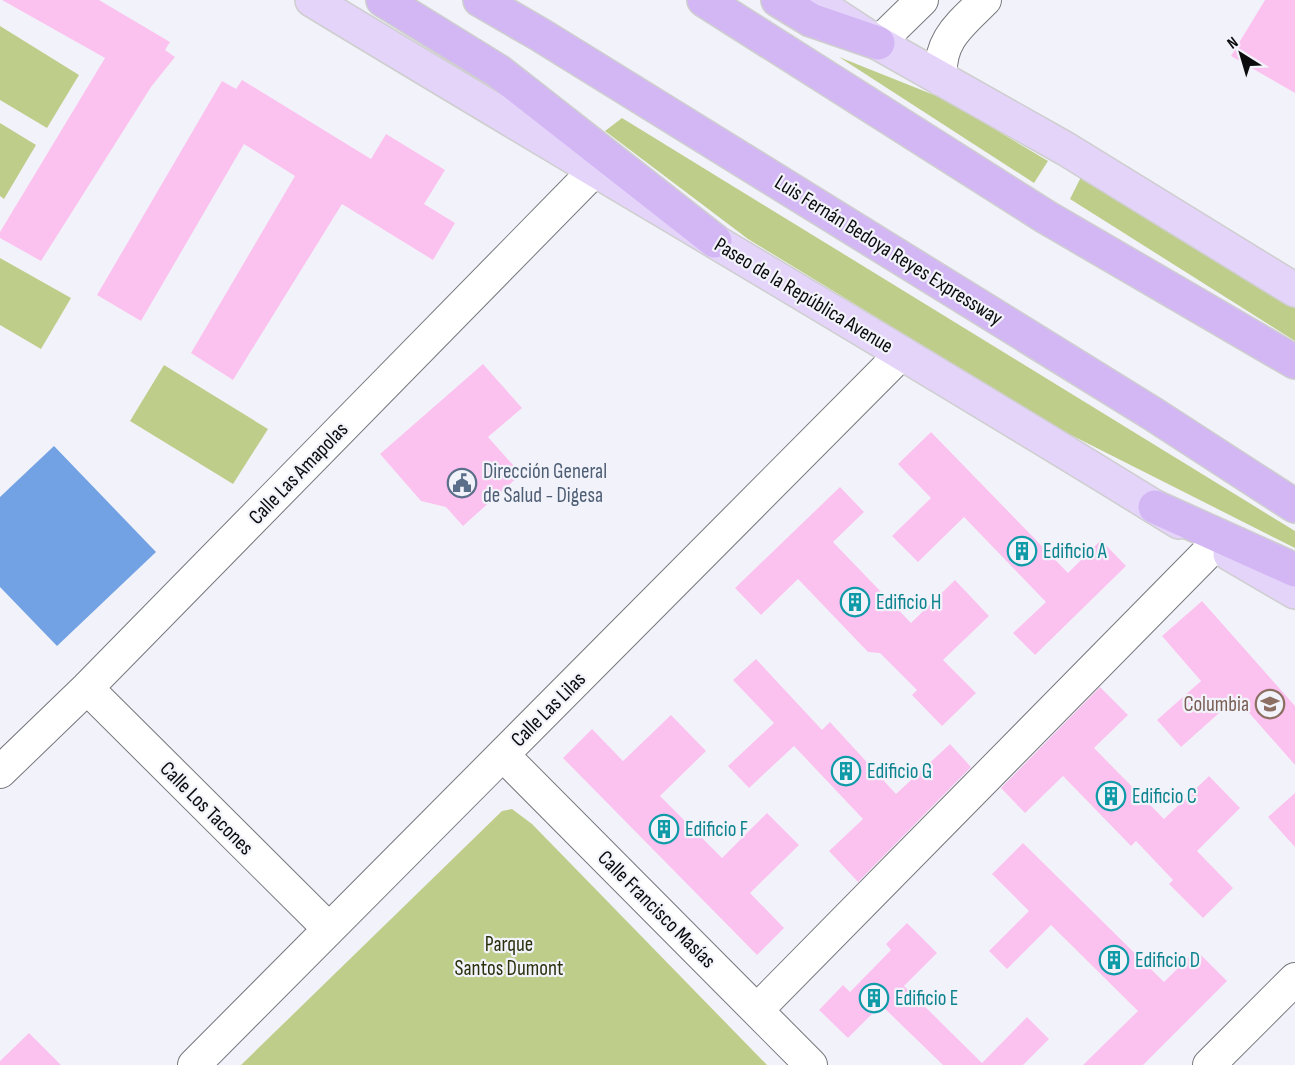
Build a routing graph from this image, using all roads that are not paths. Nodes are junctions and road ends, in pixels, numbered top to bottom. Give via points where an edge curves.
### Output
1 (312, 0) edge
2 (383, 0) edge
3 (480, 0) edge
4 (704, 0) edge
5 (778, 0) edge
6 (812, 0) edge
7 (922, 0) edge
8 (986, 0) edge
9 (878, 42) junction
10 (941, 79) junction
11 (594, 171) junction
12 (715, 241) junction
13 (1295, 290) edge
14 (902, 353) junction
15 (1295, 362) edge
16 (1295, 506) edge
17 (1155, 507) junction
18 (1215, 545) junction
19 (1295, 570) edge
20 (1295, 592) edge
21 (87, 688) junction
22 (503, 754) junction
23 (0, 772) edge
24 (328, 928) junction
25 (1295, 979) edge
26 (757, 1010) junction
27 (194, 1065) edge
28 (811, 1065) edge
29 (1209, 1065) edge

1 - 11 main road, Paseo de la República Avenue
2 - 12 highway via 498,71
3 - 16 highway, Luis Fernán Bedoya Reyes Expressway
4 - 15 highway via 1046,217
5 - 9 highway via 811,20
6 - 9 main road
7 - 9 street
8 - 10 street via 951,33 940,61
9 - 10 main road
10 - 13 main road via 1066,149
11 - 12 main road, Paseo de la República Avenue
11 - 21 street, Calle Las Amapolas
12 - 14 main road, Paseo de la República Avenue
14 - 17 main road, Paseo de la República Avenue
14 - 22 street, Calle Las Lilas
17 - 18 main road, Paseo de la República Avenue
17 - 19 highway
18 - 20 main road, Paseo de la República Avenue
18 - 26 street
21 - 23 street, Calle Las Amapolas
21 - 24 street, Calle Los Tacones
22 - 24 street, Calle Las Lilas
22 - 26 street, Calle Francisco Masías
24 - 27 street, Calle Las Lilas
25 - 29 street
26 - 28 street, Calle Francisco Masías

